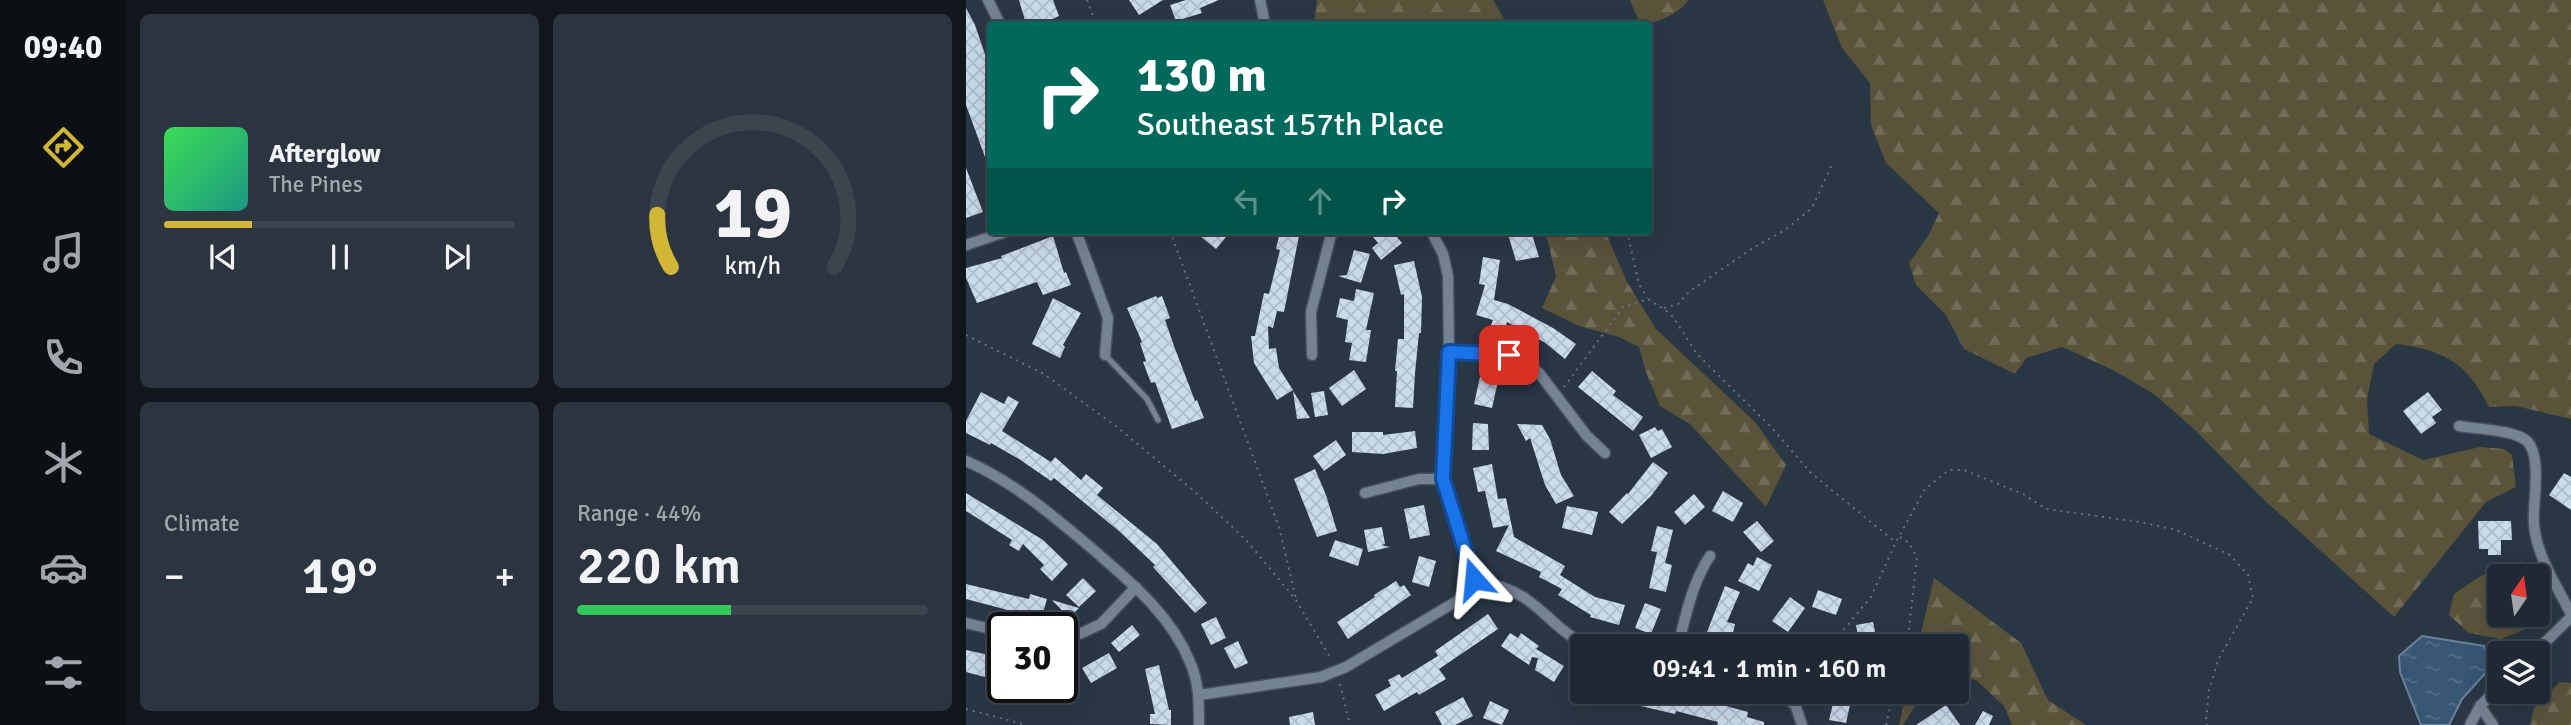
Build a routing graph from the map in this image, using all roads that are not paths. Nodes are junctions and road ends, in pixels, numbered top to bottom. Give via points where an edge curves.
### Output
1 (988, 0) edge
2 (1260, 0) edge
3 (998, 21) edge
4 (1264, 21) edge
5 (996, 235) edge
6 (1077, 235) edge
7 (1331, 235) edge
8 (1433, 235) edge
9 (966, 245) edge
10 (1449, 352) junction
11 (1105, 355) joint
12 (1312, 355) dead end
13 (1158, 420) dead end
14 (2459, 426) dead end
15 (1605, 453) dead end
16 (966, 461) edge
17 (1443, 479) junction
18 (1364, 493) dead end
19 (1710, 556) dead end
20 (1474, 579) junction
21 (1136, 587) junction
22 (2571, 616) edge
23 (966, 623) edge
24 (987, 628) edge
25 (1681, 634) edge
26 (1078, 635) edge
27 (1570, 636) edge
28 (2547, 641) edge
29 (1199, 695) junction
30 (2487, 699) edge
31 (1795, 704) edge
32 (2480, 706) junction
33 (1199, 725) edge
34 (1802, 725) edge
35 (2470, 725) edge
36 (2493, 725) edge

1 - 3 street
2 - 4 street
5 - 9 street
6 - 11 street via 1108,318
7 - 12 street via 1311,312
8 - 10 street via 1447,268
10 - 15 street via 1509,355 1525,361
10 - 17 street
11 - 13 lane via 1147,399
14 - 22 street via 2518,436 2528,442 2535,473 2536,539
16 - 21 street via 1037,502
17 - 18 street via 1419,479
17 - 20 street
19 - 25 street via 1693,590
20 - 27 street via 1509,588
20 - 29 street via 1457,601 1336,671
21 - 26 street via 1101,624
21 - 29 street via 1166,619 1190,662
22 - 28 street
23 - 24 street
29 - 33 street
30 - 32 street
31 - 34 street
32 - 35 street
32 - 36 street

